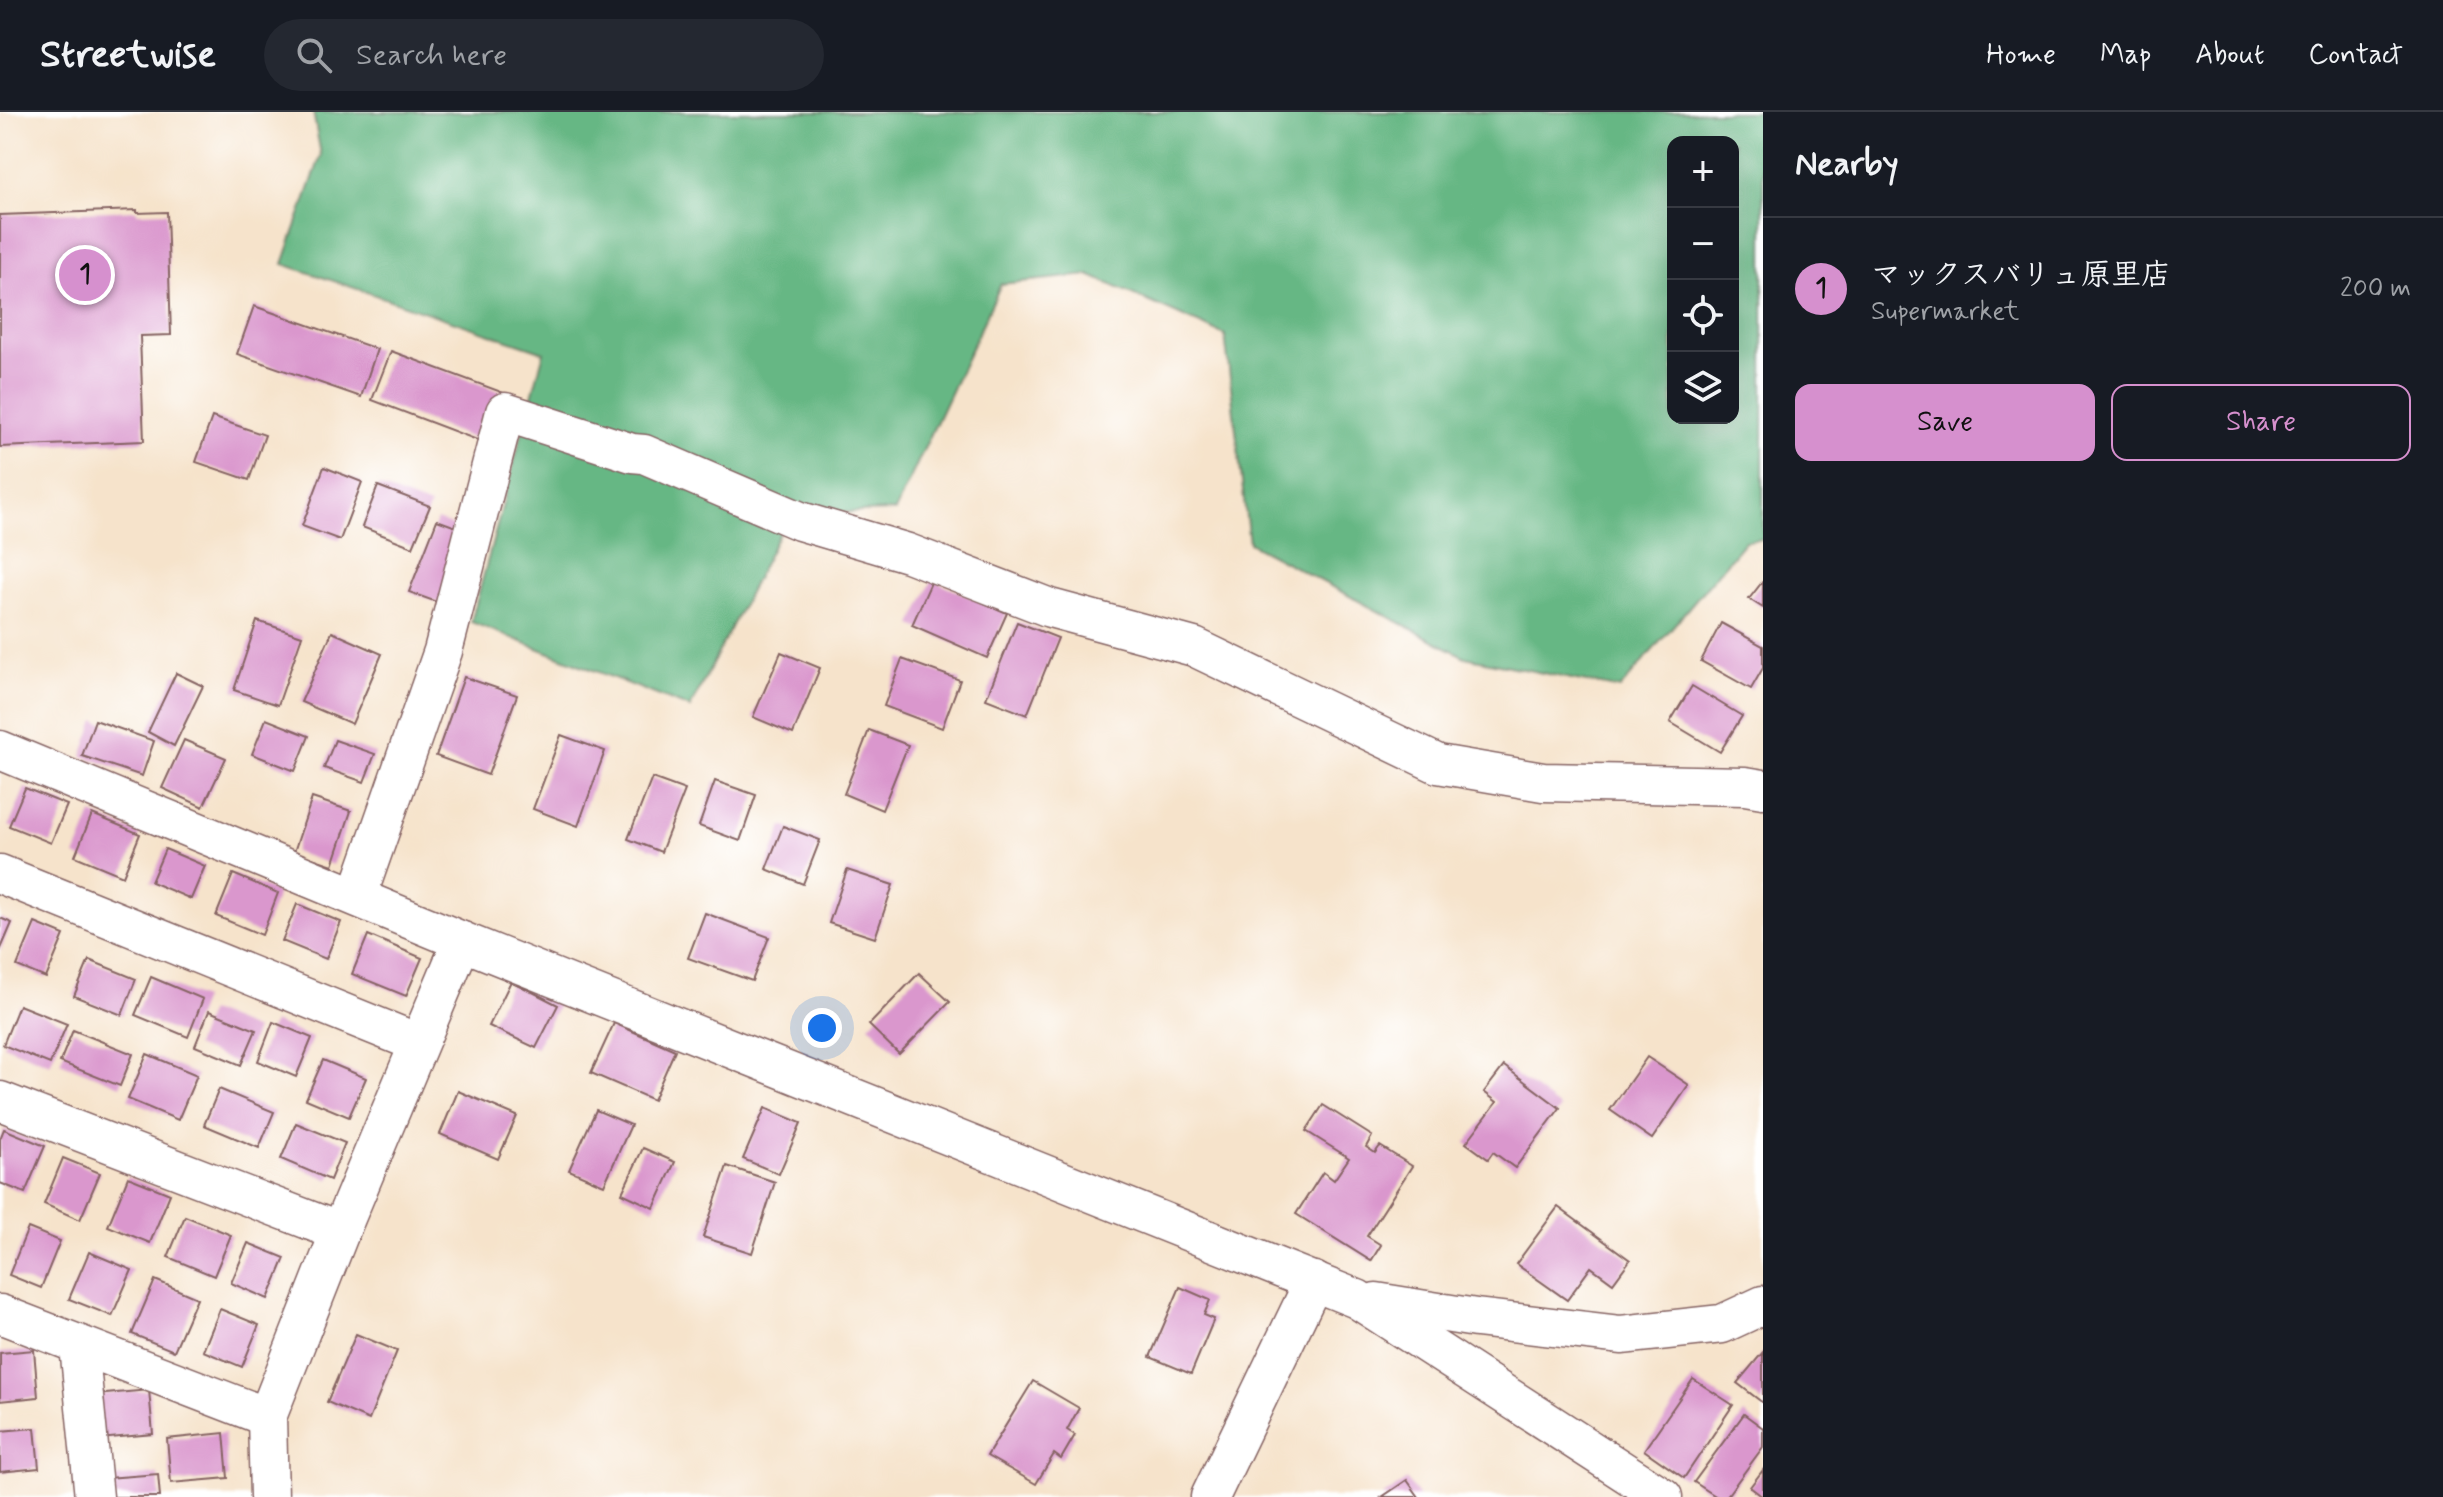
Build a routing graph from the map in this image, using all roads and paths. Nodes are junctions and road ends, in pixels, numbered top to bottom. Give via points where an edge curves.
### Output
1 (0, 750) edge
2 (1763, 789) edge
3 (0, 874) edge
4 (357, 897) junction
5 (462, 941) junction
6 (418, 1043) junction
7 (0, 1101) edge
8 (340, 1232) junction
9 (1314, 1281) junction
10 (1357, 1299) junction
11 (1763, 1305) edge
12 (0, 1314) edge
13 (79, 1346) junction
14 (267, 1417) junction
15 (94, 1497) edge
16 (269, 1497) edge
17 (1210, 1497) edge
18 (1663, 1497) edge

1 - 4 street
2 - 4 street via 1543,782 1438,764 1194,647 1050,608 908,553 800,521 644,454 505,412 443,651
3 - 6 street
4 - 5 street
5 - 6 street
5 - 9 street
6 - 8 street
7 - 8 street
8 - 14 street
9 - 10 street
9 - 17 street
10 - 11 street via 1621,1335 1722,1324
10 - 18 street
12 - 13 street
13 - 14 street
13 - 15 street
14 - 16 street

